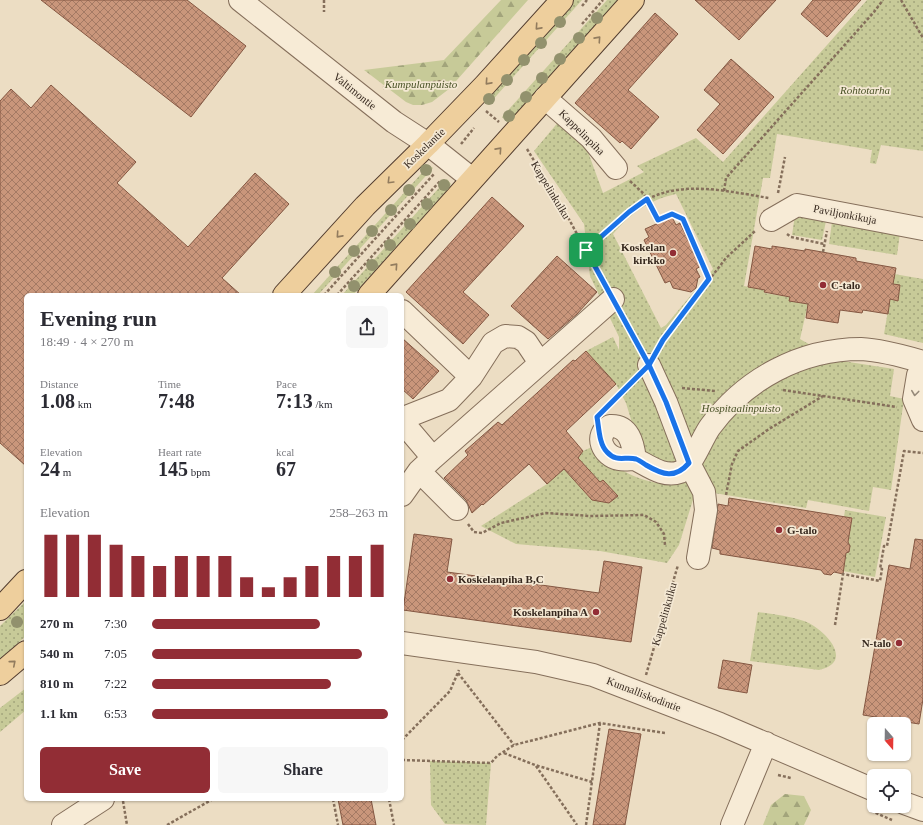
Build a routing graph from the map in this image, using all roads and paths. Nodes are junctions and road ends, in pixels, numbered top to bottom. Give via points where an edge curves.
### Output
1 (240, 0) edge
2 (324, 0) edge
3 (562, 0) edge
4 (603, 0) edge
5 (633, 0) edge
6 (883, 0) edge
7 (901, 0) edge
8 (324, 12) dead end
9 (917, 27) junction
10 (578, 29) dead end
11 (923, 30) edge
12 (923, 38) edge
13 (356, 91) junction
14 (545, 98) junction
15 (472, 99) junction
16 (501, 114) dead end
17 (496, 120) junction
18 (491, 126) dead end
19 (520, 142) junction
20 (428, 144) junction
21 (785, 157) dead end
22 (456, 166) junction
23 (616, 168) dead end
24 (472, 179) junction
25 (780, 182) dead end
26 (724, 191) junction
27 (644, 194) dead end
28 (647, 199) junction
29 (797, 205) junction
30 (771, 220) junction
31 (923, 229) edge
32 (824, 244) dead end
33 (586, 250) junction
34 (709, 279) junction
35 (286, 293) edge
36 (339, 293) edge
37 (371, 293) edge
38 (613, 299) junction
39 (404, 313) edge
40 (923, 362) edge
41 (540, 363) junction
42 (649, 365) junction
43 (923, 366) edge
44 (471, 377) junction
45 (823, 396) dead end
46 (608, 407) dead end
47 (923, 420) edge
48 (923, 453) edge
49 (636, 459) dead end
50 (689, 463) junction
51 (426, 464) junction
52 (404, 492) edge
53 (704, 498) junction
54 (457, 509) joint
55 (665, 545) dead end
56 (688, 560) joint
57 (24, 584) edge
58 (0, 609) edge
59 (835, 625) dead end
60 (404, 643) edge
61 (462, 651) junction
62 (24, 654) edge
63 (458, 673) junction
64 (647, 673) dead end
65 (0, 674) edge
66 (600, 723) junction
67 (665, 734) dead end
68 (404, 738) edge
69 (766, 743) junction
70 (514, 745) junction
71 (504, 753) junction
72 (404, 760) edge
73 (535, 766) junction
74 (592, 782) junction
75 (867, 787) edge
76 (100, 801) edge
77 (123, 801) edge
78 (205, 801) edge
79 (333, 801) edge
80 (389, 801) edge
81 (911, 806) edge
82 (923, 810) edge
83 (63, 825) edge
84 (127, 825) edge
85 (167, 825) edge
86 (338, 825) edge
87 (394, 825) edge
88 (577, 825) edge
89 (586, 825) edge
90 (732, 825) edge

1 - 13 street, Valtimontie
2 - 8 path
3 -> 15 main road, Koskelantie
4 - 10 path
14 -> 5 main road
6 - 26 path via 726,178
7 - 9 path
9 - 11 path
9 - 12 path
13 - 15 path, Kappelinkulku via 443,81 456,85
13 - 20 street, Valtimontie via 394,122
14 - 19 main road
14 - 23 street, Kappelinpiha via 591,138
15 - 17 path, Kappelinkulku
15 - 20 main road, Koskelantie
16 - 17 path
17 - 18 path
17 - 19 path, Kappelinkulku
24 -> 19 main road
19 - 33 path, Kappelinkulku
20 - 22 street, Valtimontie
20 -> 35 main road, Koskelantie via 365,206
21 - 25 path
22 - 24 street, Valtimontie
22 - 36 path
37 -> 24 main road
26 - 28 path via 677,191
26 - 29 path via 777,199
27 - 28 path
28 - 33 path
28 - 34 path via 659,221 672,214 683,219
29 - 30 street
29 - 31 street, Paviljonkikuja
30 - 32 path via 791,237
30 - 34 path via 742,242
33 - 38 path, Kappelinkulku
34 - 42 path via 663,340
38 - 41 street
38 - 42 path, Kappelinkulku
39 - 44 street
40 - 50 street via 861,349 810,356 782,367 755,382 732,401 709,428
41 - 44 street via 526,342 518,337 505,336 493,343
41 - 51 street
42 - 46 path
42 - 50 street
43 -> 47 street via 918,375 914,399
44 - 51 street via 449,400 406,417 405,425
45 - 53 path via 738,451 732,464 725,501
48 - 59 path via 904,451 887,546 884,546 880,581 843,574
49 - 50 street via 656,471 672,474 682,471
50 - 53 street via 704,492
51 - 52 street
51 - 54 street
53 - 56 street via 706,510
54 - 55 path via 474,532 482,533 501,523 546,513 590,516 644,515 656,522 664,534
56 - 64 path, Kappelinkulku
57 - 58 main road
60 - 61 street, Kunnalliskodintie
61 - 63 path
61 - 69 street, Kunnalliskodintie via 536,662 593,675
65 -> 62 main road
63 - 68 path via 450,691
63 - 70 path
66 - 67 path
66 - 70 path
66 - 74 path
69 - 75 street, Kunnalliskodintie
69 - 90 street
70 - 71 path
71 - 72 path via 491,763
71 - 73 path
73 - 74 path
73 - 88 path
74 - 89 path
76 - 83 street
77 - 84 path
78 - 85 path
79 - 86 path
80 - 87 path
81 - 82 street

